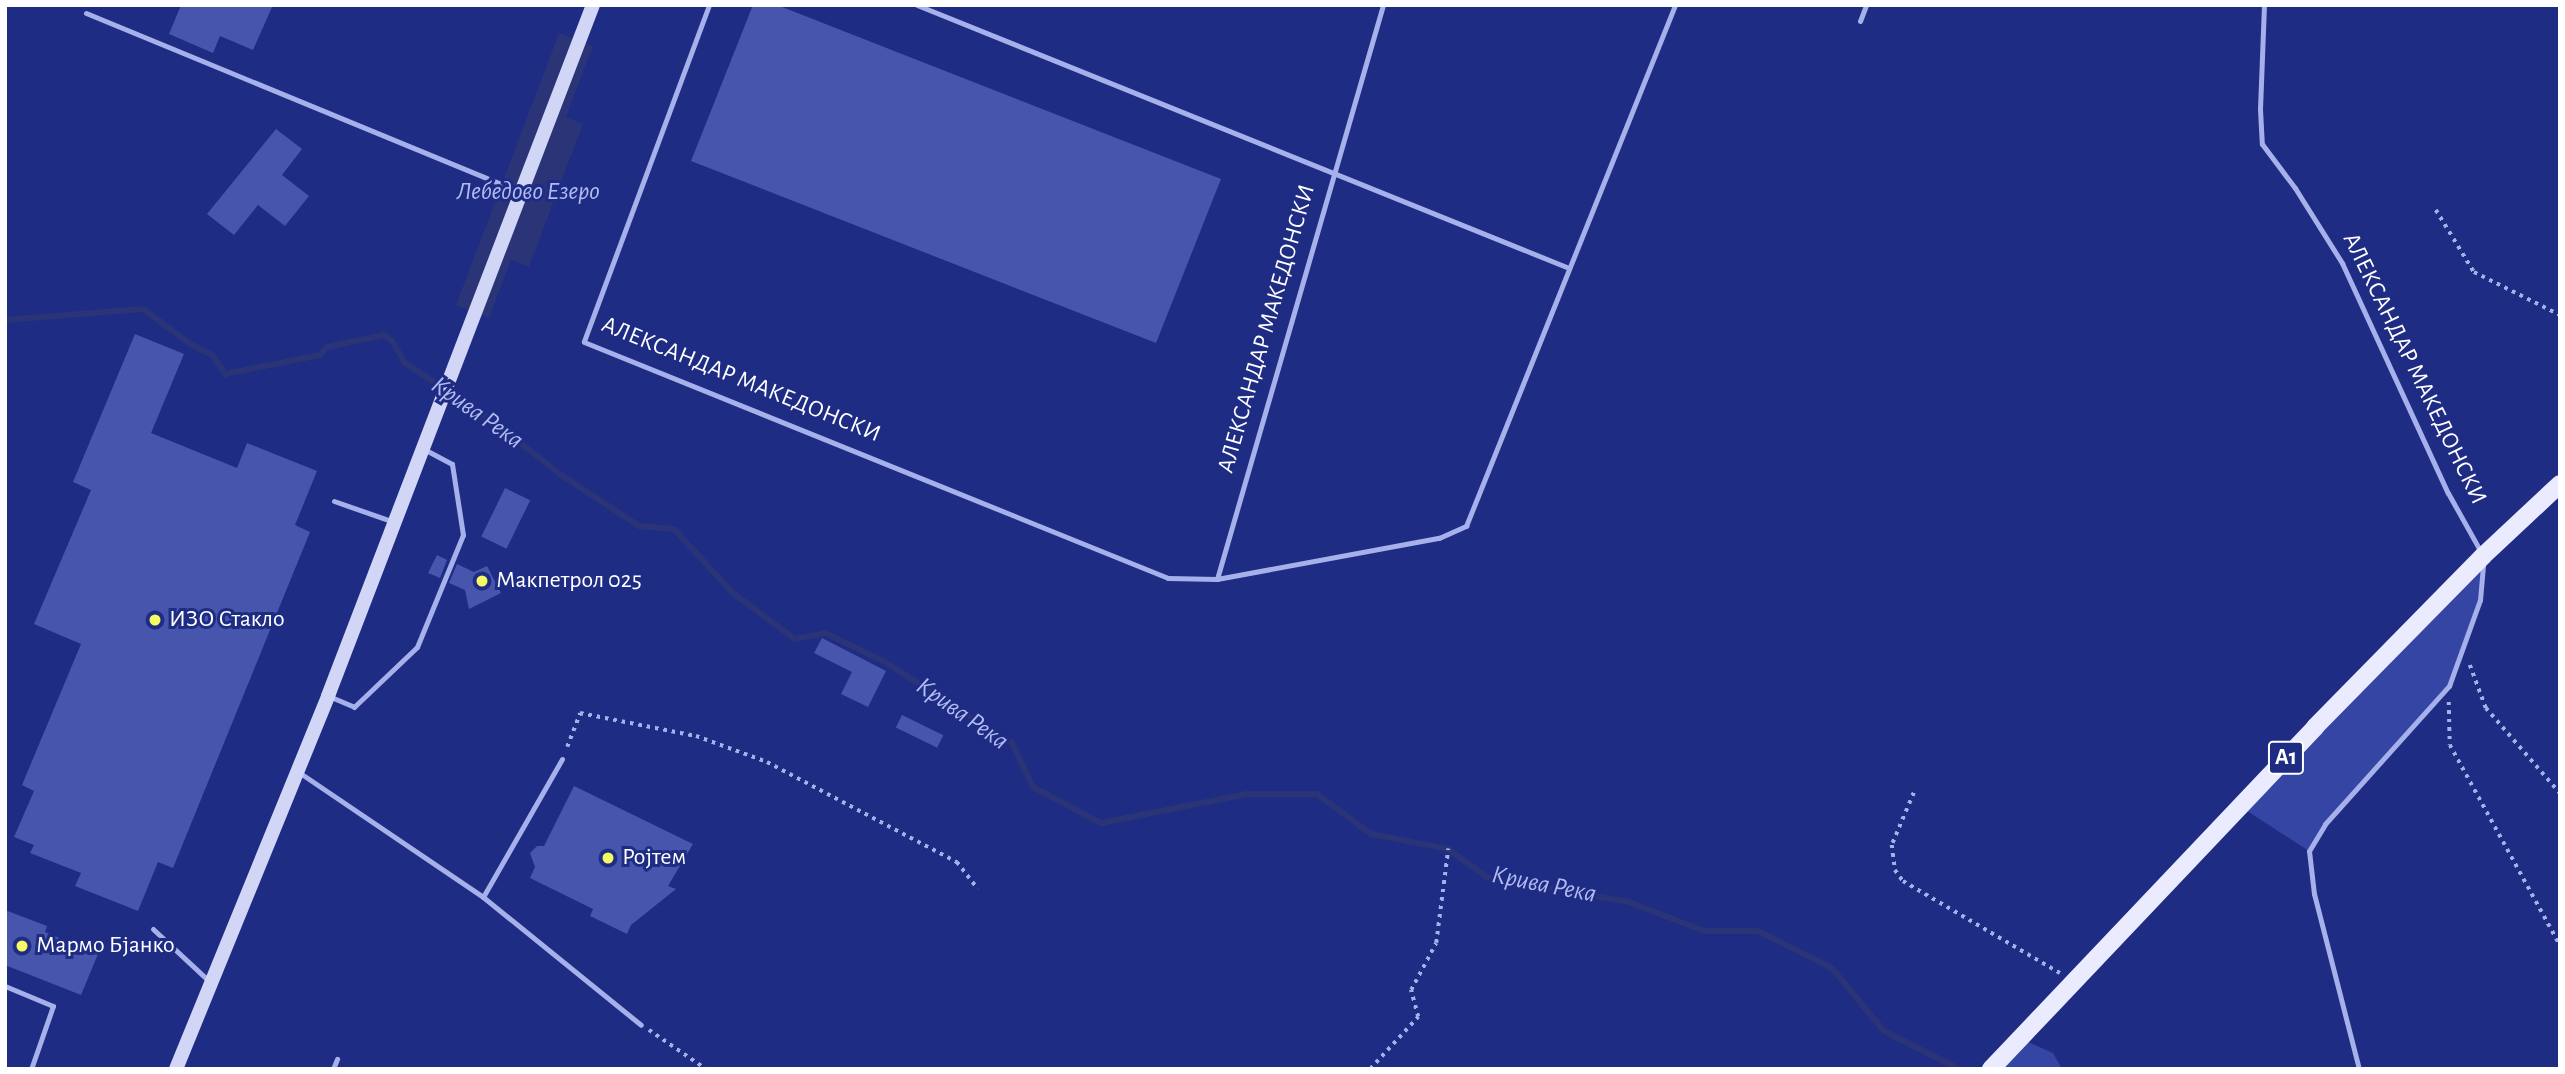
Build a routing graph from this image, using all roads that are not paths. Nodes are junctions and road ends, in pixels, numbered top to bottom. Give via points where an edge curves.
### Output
1 (593, 5) edge
2 (709, 5) edge
3 (917, 5) edge
4 (1384, 5) edge
5 (1675, 5) edge
6 (1866, 5) edge
7 (2264, 5) edge
8 (86, 13) dead end
9 (1860, 21) dead end
10 (1337, 173) junction
11 (521, 192) junction
12 (1569, 268) junction
13 (423, 449) junction
14 (2560, 484) edge
15 (334, 501) dead end
16 (394, 522) junction
17 (2483, 556) junction
18 (1217, 579) junction
19 (328, 696) junction
20 (562, 759) road end
21 (297, 771) junction
22 (483, 897) junction
23 (153, 929) dead end
24 (210, 982) junction
25 (5, 986) edge
26 (641, 1025) road end
27 (337, 1059) dead end
28 (31, 1069) edge
29 (176, 1069) edge
30 (333, 1069) edge
31 (1991, 1069) edge
32 (2359, 1069) edge

1 - 11 main road
2 - 18 lane, АЛЕКСАНДАР МАКЕДОНСКИ via 584,342 1168,578
3 - 10 lane, АЛЕКСАНДАР МАКЕДОНСКИ
4 - 10 lane, АЛЕКСАНДАР МАКЕДОНСКИ
5 - 12 lane, АЛЕКСАНДАР МАКЕДОНСКИ
6 - 9 lane
7 - 17 lane, АЛЕКСАНДАР МАКЕДОНСКИ via 2263,144 2342,263 2448,493
8 - 11 lane
10 - 12 lane, АЛЕКСАНДАР МАКЕДОНСКИ
10 - 18 lane, АЛЕКСАНДАР МАКЕДОНСКИ
11 - 13 main road
12 - 18 lane, АЛЕКСАНДАР МАКЕДОНСКИ via 1466,526 1439,538
13 - 16 main road
13 - 19 lane via 452,464 463,535 417,647 354,707
14 - 17 main road, A1
15 - 16 lane
16 - 19 main road
17 - 31 main road, A1
17 - 32 lane via 2480,600 2449,686 2325,824 2309,851 2314,894
19 - 21 main road
20 - 22 lane
21 - 22 lane
21 - 24 main road
22 - 26 lane
23 - 24 lane
24 - 29 main road
25 - 28 lane via 53,1006
27 - 30 lane

